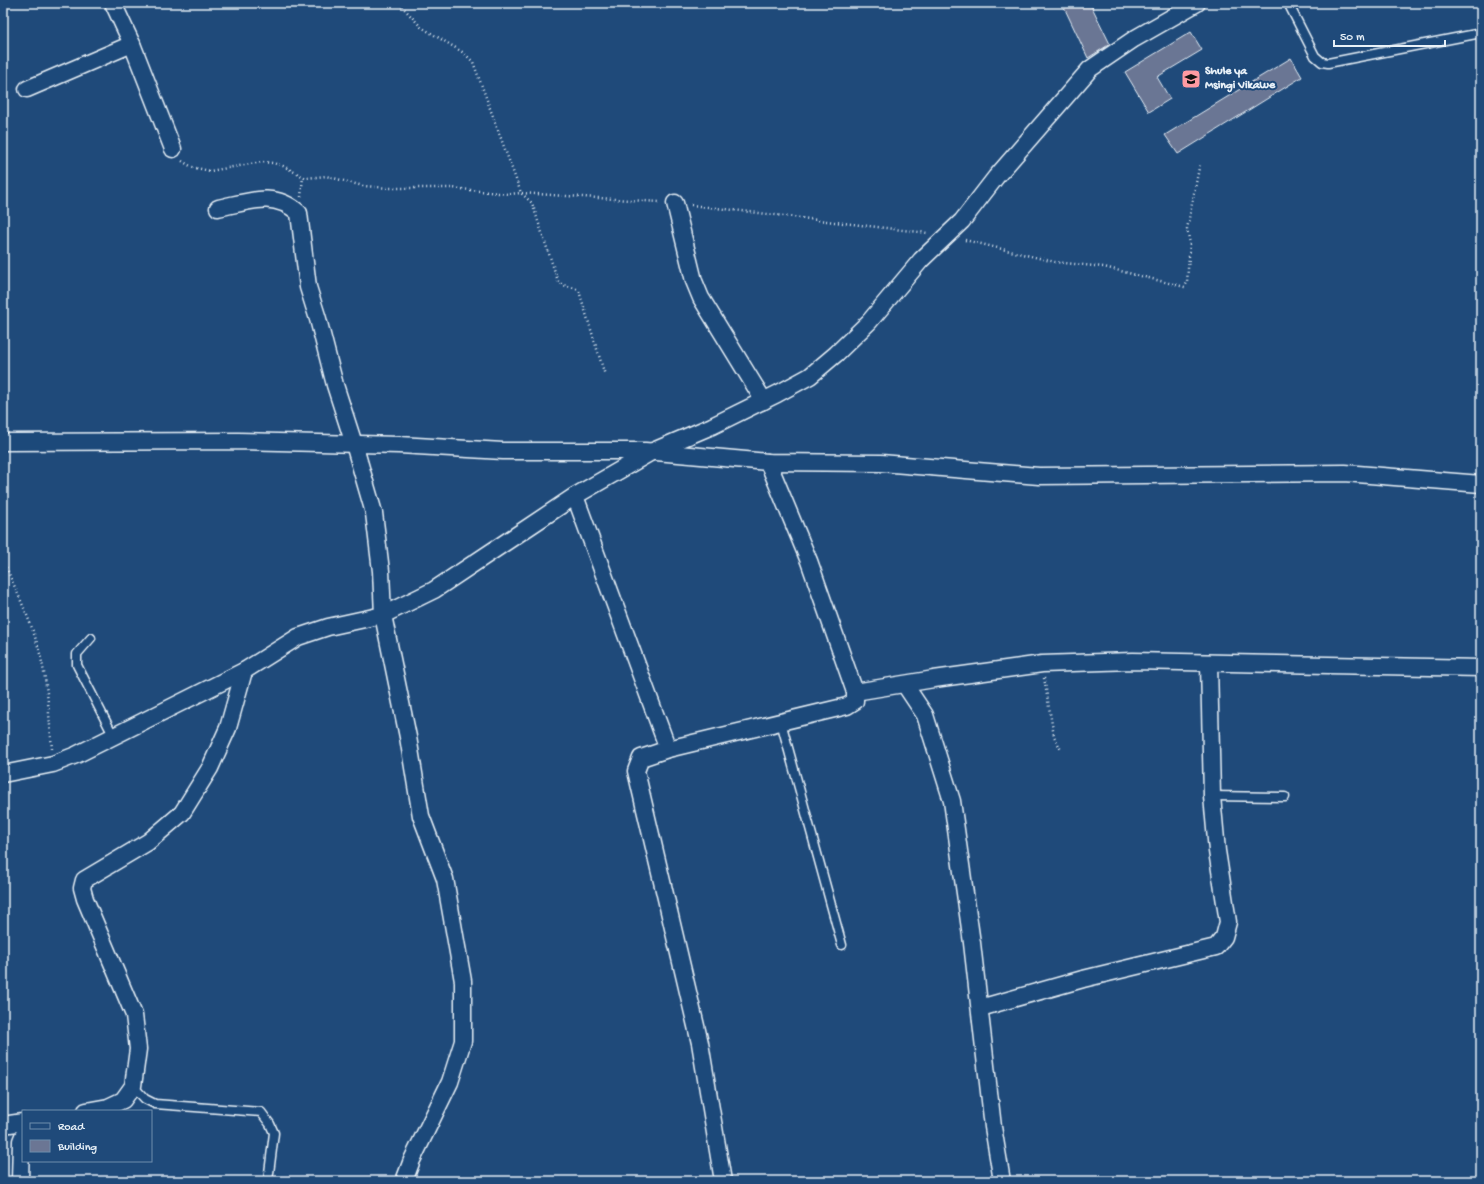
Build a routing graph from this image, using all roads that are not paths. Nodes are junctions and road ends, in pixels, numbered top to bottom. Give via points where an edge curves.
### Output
1 (113, 3) edge
2 (1288, 3) edge
3 (1192, 4) edge
4 (1481, 33) edge
5 (132, 44) junction
6 (27, 89) dead end
7 (173, 149) road end
8 (675, 203) road end
9 (218, 208) dead end
10 (764, 401) junction
11 (3, 442) edge
12 (354, 444) junction
13 (653, 451) junction
14 (768, 462) junction
15 (1481, 484) edge
16 (575, 496) junction
17 (383, 615) junction
18 (91, 638) dead end
19 (1210, 663) junction
20 (1481, 668) edge
21 (244, 671) junction
22 (905, 685) junction
23 (856, 692) junction
24 (781, 722) junction
25 (114, 738) junction
26 (668, 749) junction
27 (3, 774) edge
28 (1212, 796) junction
29 (1285, 797) dead end
30 (842, 945) dead end
31 (980, 1008) junction
32 (133, 1086) junction
33 (92, 1110) edge
34 (22, 1122) edge
35 (3, 1125) edge
36 (22, 1138) edge
37 (20, 1181) edge
38 (268, 1181) edge
39 (404, 1181) edge
40 (724, 1181) edge
41 (1002, 1181) edge

1 - 5 street
2 - 4 lane via 1315,56 1328,63
3 - 10 street via 1090,69 962,220 920,260 869,322 810,376
5 - 6 street
5 - 7 street
8 - 10 street via 694,282 701,298
9 - 12 street via 266,198 282,201 299,213 308,287
10 - 13 street
11 - 12 street via 238,441
12 - 13 street via 503,451
12 - 17 street via 374,513
13 - 14 street
13 - 16 street
14 - 15 street via 881,463 1039,476 1345,474
14 - 23 street via 809,561
16 - 17 street via 434,590
16 - 26 street
17 - 21 street via 328,627 298,637
17 - 39 street via 422,816 444,879 462,981 463,1041 450,1082
18 - 25 lane via 77,654 77,665
19 - 20 street
19 - 22 street via 1133,661 1042,664
19 - 28 street
21 - 25 street
21 - 32 street via 228,728 210,768 182,813 148,842 84,880 82,888 85,899 134,1016 138,1049
22 - 23 street
22 - 31 street via 925,715 952,800
23 - 24 street via 855,701 847,706
24 - 26 street
24 - 30 lane
25 - 27 street via 53,764
26 - 40 street via 641,758 636,771 700,1043
28 - 29 lane
28 - 31 street via 1228,922 1224,937 1216,947 1083,979
31 - 41 street via 993,1127
32 - 33 street via 123,1100 108,1107
32 - 38 lane via 145,1099 155,1104 262,1112 274,1133
34 - 35 street
36 - 37 street

